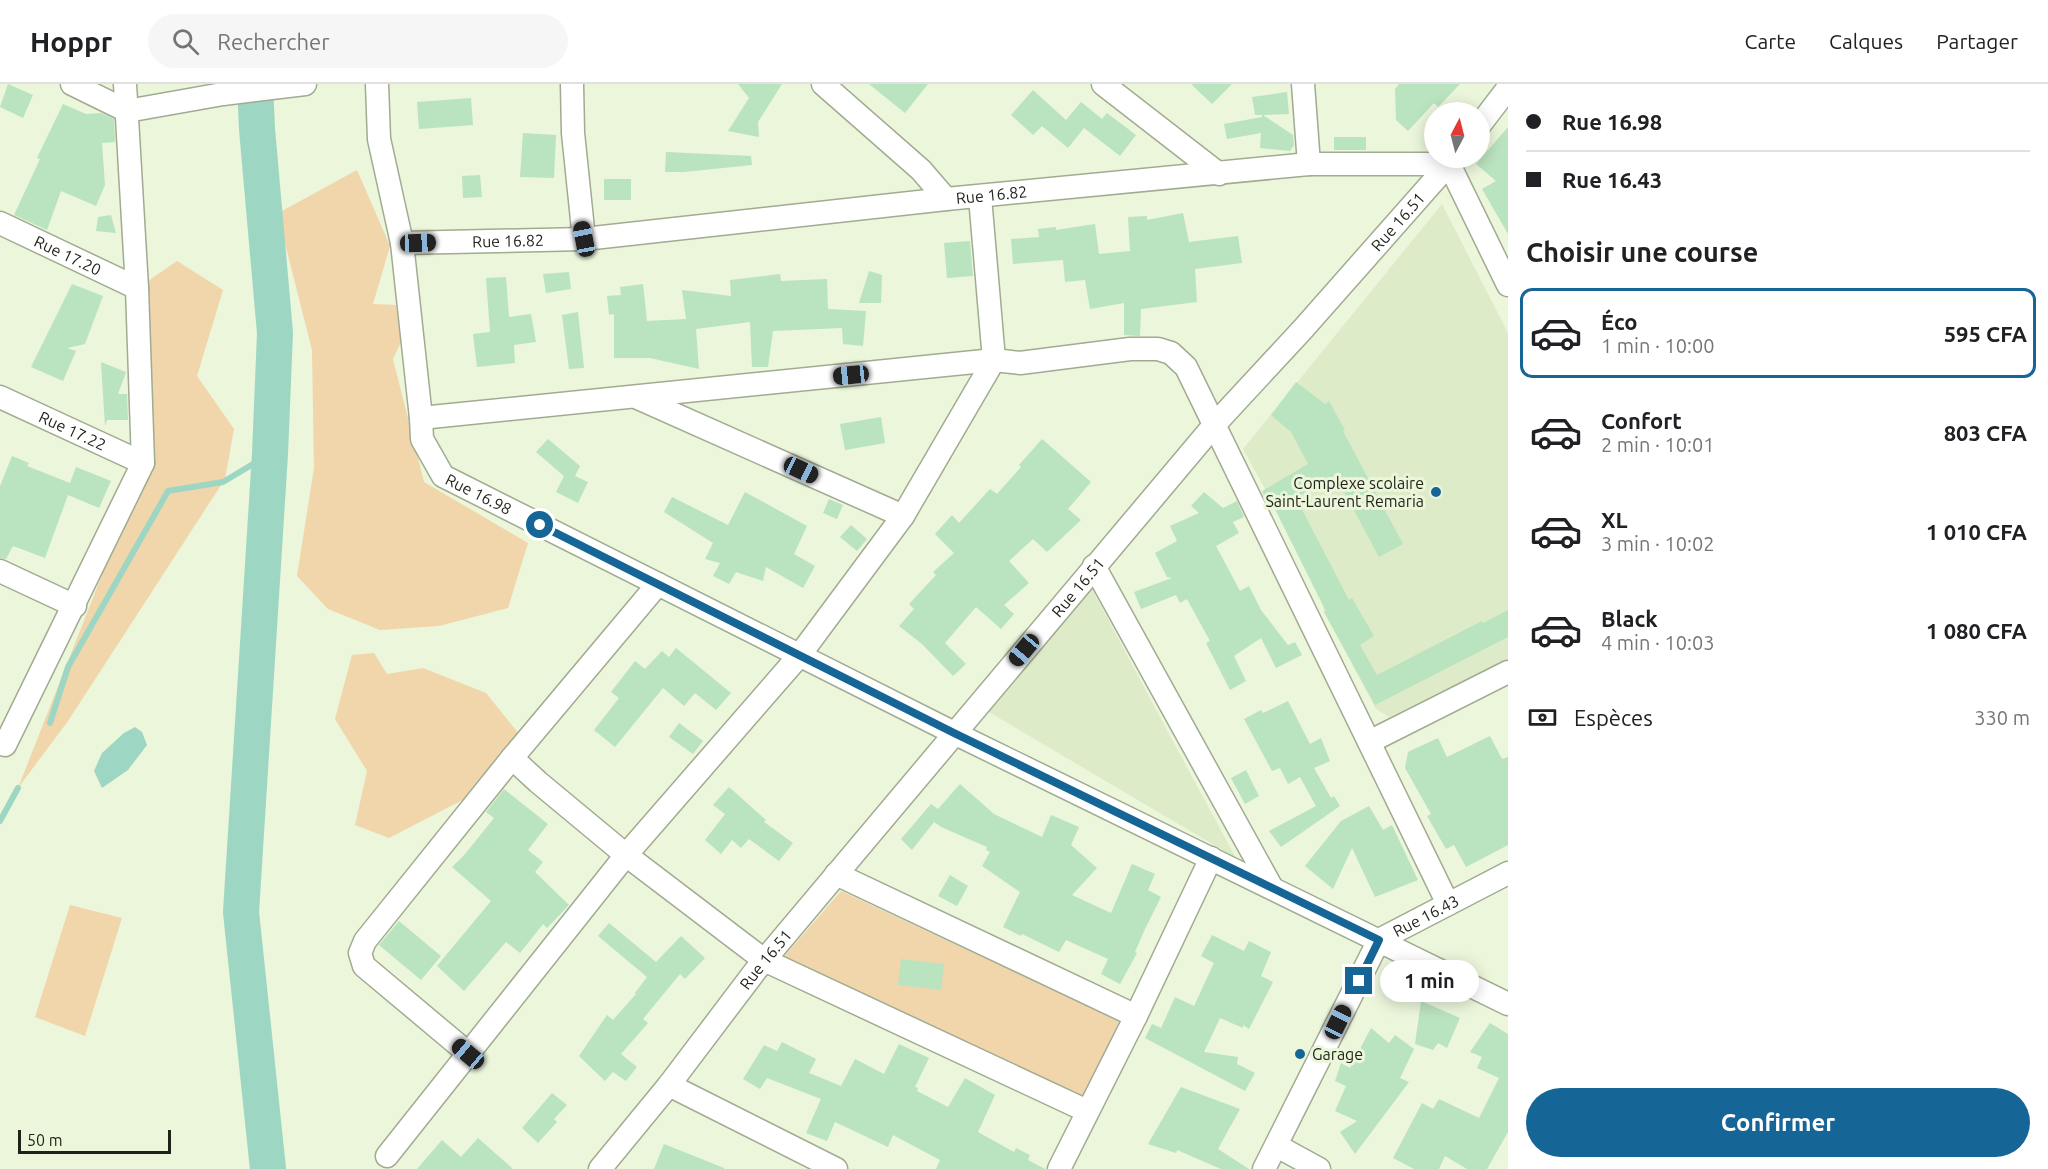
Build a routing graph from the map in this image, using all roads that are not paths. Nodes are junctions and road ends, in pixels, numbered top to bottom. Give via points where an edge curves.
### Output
1 (72, 84) edge
2 (125, 84) edge
3 (304, 84) edge
4 (377, 84) edge
5 (572, 84) edge
6 (824, 84) edge
7 (1103, 84) edge
8 (1303, 84) edge
9 (1508, 88) edge
10 (127, 111) junction
11 (1490, 112) edge
12 (1424, 162) edge
13 (1309, 164) junction
14 (1446, 168) edge
15 (1455, 168) edge
16 (1219, 174) junction
17 (980, 197) junction
18 (946, 199) junction
19 (0, 223) edge
20 (584, 239) junction
21 (402, 243) junction
22 (1508, 285) edge
23 (137, 288) junction
24 (994, 360) junction
25 (0, 397) edge
26 (637, 397) junction
27 (421, 418) junction
28 (1215, 424) junction
29 (143, 463) junction
30 (903, 516) junction
31 (1095, 566) junction
32 (0, 571) edge
33 (658, 584) junction
34 (75, 606) junction
35 (799, 656) junction
36 (1508, 672) edge
37 (954, 733) junction
38 (1369, 742) junction
39 (3, 744) edge
40 (512, 758) junction
41 (626, 855) junction
42 (1211, 858) junction
43 (1508, 873) edge
44 (836, 874) junction
45 (1272, 888) junction
46 (1448, 904) junction
47 (1379, 940) junction
48 (764, 960) junction
49 (1508, 1004) edge
50 (1136, 1016) junction
51 (468, 1054) junction
52 (669, 1085) junction
53 (1087, 1111) junction
54 (1277, 1146) junction
55 (387, 1156) dead end
56 (600, 1169) edge
57 (836, 1169) edge
58 (1059, 1169) edge
59 (1264, 1169) edge
60 (1319, 1169) edge

1 - 10 street
2 - 10 street
3 - 10 street
4 - 21 street, Rue 16.98 via 379,138
5 - 20 street
6 - 18 street via 921,170
7 - 16 street
8 - 13 street
9 - 11 street
10 - 23 street
12 - 13 street, Rue 16.82
13 - 16 street, Rue 16.82
14 - 28 street, Rue 16.51
15 - 22 street
16 - 17 street, Rue 16.82
17 - 18 street, Rue 16.82
17 - 24 street
18 - 20 street, Rue 16.82
19 - 23 street, Rue 17.20
20 - 21 street, Rue 16.82
21 - 27 street, Rue 16.98
23 - 29 street
24 - 26 street
24 - 28 street via 1020,363 1130,349 1172,353 1186,367
24 - 30 street
25 - 29 street, Rue 17.22
26 - 27 street
26 - 30 street
27 - 33 street, Rue 16.98 via 422,439 442,476
28 - 31 street, Rue 16.51
28 - 38 street
29 - 34 street
30 - 35 street
31 - 37 street, Rue 16.51
31 - 45 street
32 - 34 street
33 - 35 street, Rue 16.98
33 - 40 street
34 - 39 street
35 - 37 street, Rue 16.98
35 - 41 street
36 - 38 street
37 - 42 street, Rue 16.98
37 - 44 street, Rue 16.51
38 - 46 street
40 - 41 street
40 - 51 street via 365,941 360,953 364,966
41 - 48 street
41 - 51 street
42 - 45 street, Rue 16.98
42 - 50 street
43 - 46 street, Rue 16.43
44 - 48 street, Rue 16.51
44 - 50 street
45 - 47 street, Rue 16.98
46 - 47 street, Rue 16.43
47 - 49 street, Rue 16.98
47 - 54 street, Rue 16.43
48 - 52 street, Rue 16.51
48 - 53 street
50 - 53 street
51 - 55 street
52 - 56 street, Rue 16.51
52 - 57 street
53 - 58 street
54 - 59 street, Rue 16.43
54 - 60 street

